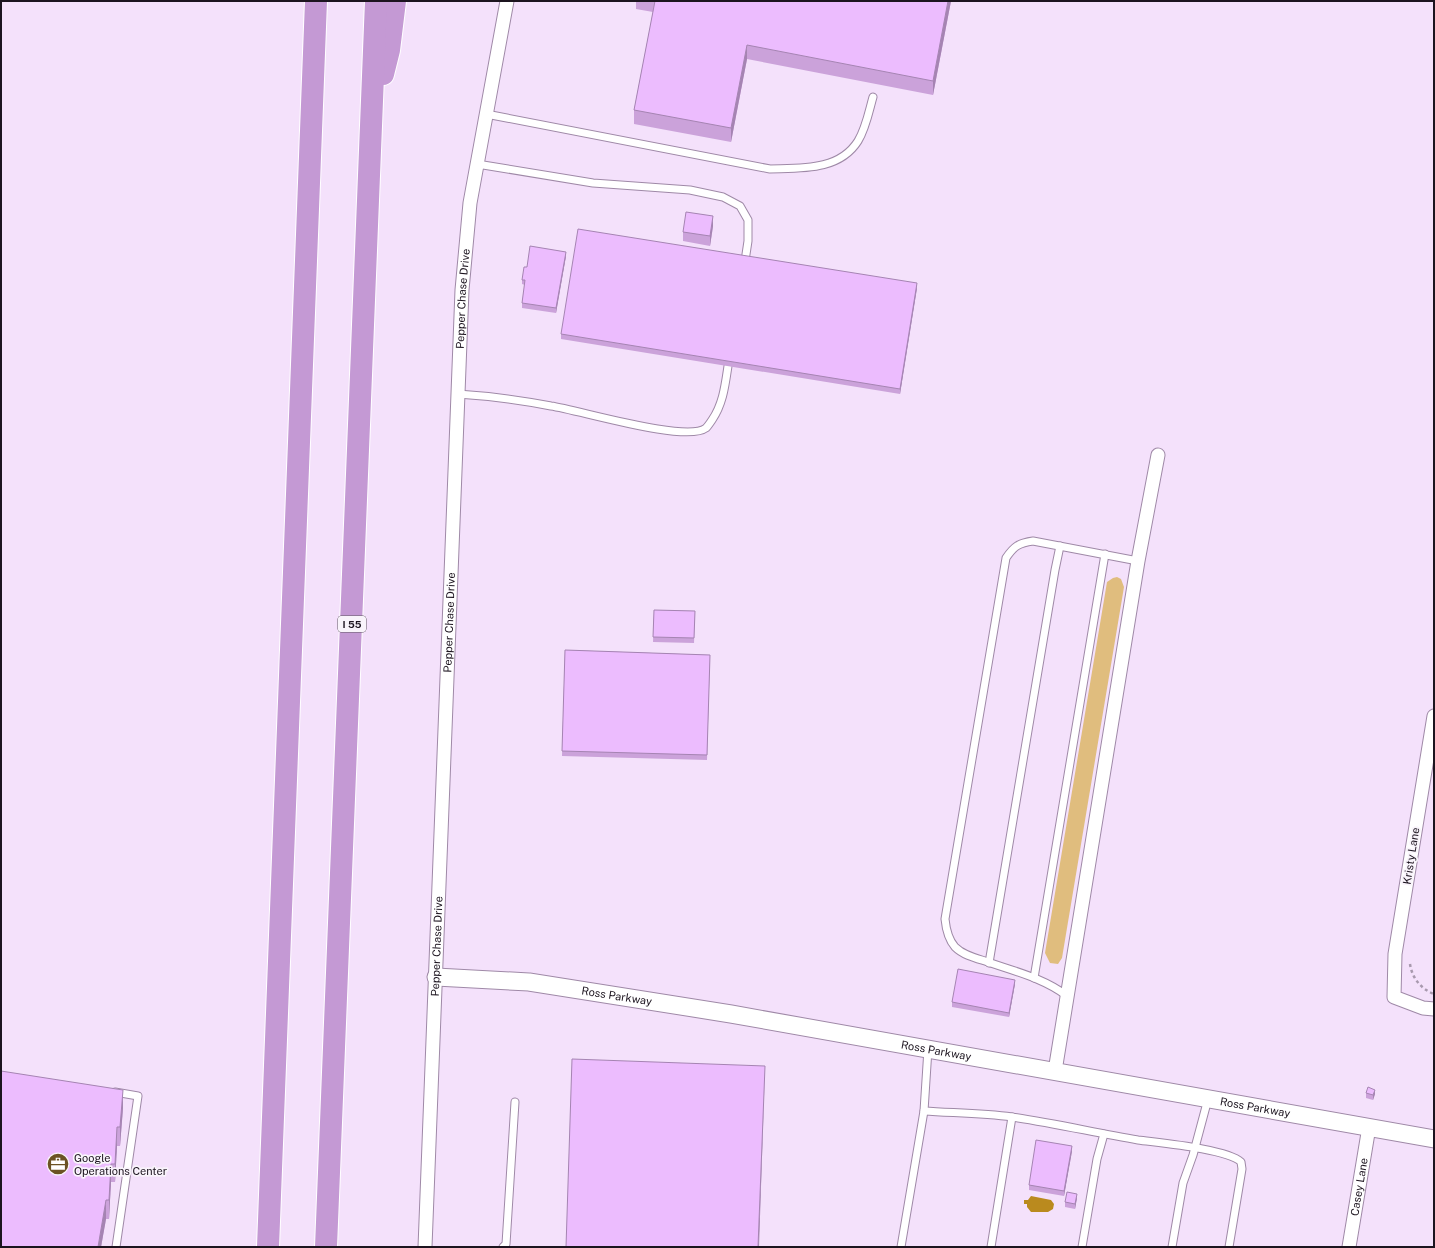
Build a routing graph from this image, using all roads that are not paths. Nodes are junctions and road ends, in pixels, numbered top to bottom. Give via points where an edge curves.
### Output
1 (301, 1) edge
2 (316, 1) edge
3 (376, 1) edge
4 (395, 1) edge
5 (507, 1) edge
6 (873, 97) dead end
7 (372, 113) junction
8 (486, 114) junction
9 (477, 164) junction
10 (745, 260) edge
11 (728, 366) edge
12 (458, 394) junction
13 (299, 441) junction
14 (1158, 455) dead end
15 (1060, 546) junction
16 (1105, 554) junction
17 (1138, 561) junction
18 (1434, 716) edge
19 (989, 962) junction
20 (436, 977) junction
21 (1034, 978) junction
22 (1067, 996) junction
23 (1434, 1010) edge
24 (928, 1049) junction
25 (1055, 1071) junction
26 (106, 1091) edge
27 (1208, 1099) junction
28 (515, 1102) dead end
29 (924, 1111) junction
30 (1012, 1117) junction
31 (1369, 1127) junction
32 (1104, 1134) junction
33 (1434, 1139) edge
34 (1194, 1148) junction
35 (116, 1247) edge
36 (268, 1247) edge
37 (326, 1247) edge
38 (425, 1247) edge
39 (504, 1247) edge
40 (901, 1247) edge
41 (991, 1247) edge
42 (1082, 1247) edge
43 (1172, 1247) edge
44 (1229, 1247) edge
45 (1349, 1247) edge

1 - 13 highway
2 - 13 highway
3 - 7 highway, I 55
4 - 7 highway via 390,50
5 - 8 street, Pepper Chase Drive
6 - 8 lane via 858,141 848,153 827,165 801,168 770,169
7 - 37 highway, I 55
8 - 9 street, Pepper Chase Drive
9 - 10 lane via 593,183 690,190 723,197 740,206 748,220
9 - 12 street, Pepper Chase Drive via 464,256
11 - 12 lane via 723,399 718,412 707,427 700,431 685,433 552,406
12 - 20 street, Pepper Chase Drive
13 - 36 highway
14 - 17 street
15 - 16 lane
15 - 19 lane
15 - 19 lane via 1033,541 1021,542 1011,550 1005,563 945,919 947,933 955,947
16 - 17 lane
16 - 21 lane
17 - 22 street
18 - 23 street, Kristy Lane via 1395,954 1394,997
19 - 21 lane
20 - 24 street, Ross Parkway via 529,982
20 - 38 street, Pepper Chase Drive
21 - 22 lane via 1055,987
22 - 25 street
24 - 25 street, Ross Parkway
24 - 29 lane
25 - 27 street, Ross Parkway
26 - 35 lane via 138,1096
27 - 31 street, Ross Parkway
27 - 34 lane
28 - 39 lane
29 - 30 lane
29 - 40 lane
30 - 32 lane
30 - 41 lane
31 - 33 street, Ross Parkway
31 - 45 street, Casey Lane
32 - 34 lane
32 - 42 lane via 1097,1159
34 - 43 lane via 1183,1183
34 - 44 lane via 1229,1155 1241,1162

